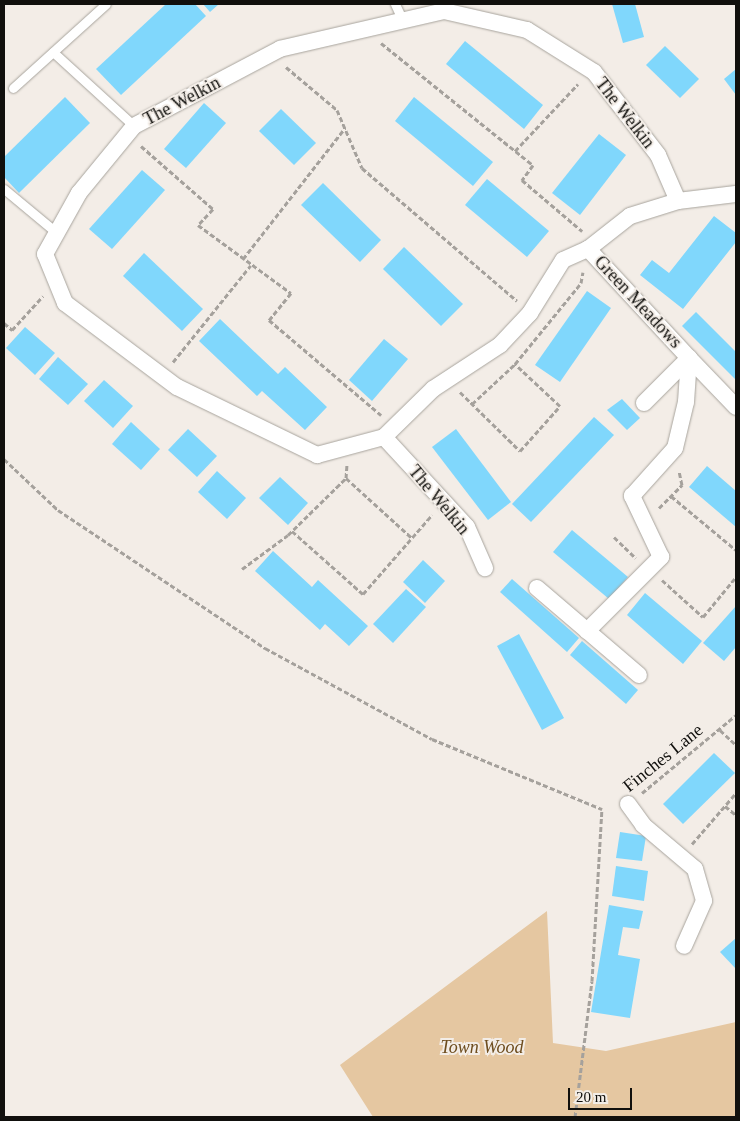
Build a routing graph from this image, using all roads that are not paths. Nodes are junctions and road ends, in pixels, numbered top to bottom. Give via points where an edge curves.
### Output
1 (106, 4) edge
2 (395, 4) edge
3 (402, 19) junction
4 (53, 52) junction
5 (13, 88) dead end
6 (130, 130) junction
7 (4, 189) edge
8 (736, 194) edge
9 (678, 201) junction
10 (57, 233) junction
11 (592, 246) junction
12 (689, 358) junction
13 (644, 403) dead end
14 (736, 407) edge
15 (389, 432) junction
16 (486, 568) dead end
17 (537, 588) dead end
18 (587, 630) junction
19 (640, 675) dead end
20 (628, 804) road end
21 (684, 946) dead end

1 - 4 lane
2 - 3 lane
3 - 6 street, The Welkin via 271,54
3 - 9 street, The Welkin via 444,11 527,30 591,70 658,155
4 - 5 lane
4 - 6 lane
6 - 10 street, The Welkin via 79,193
7 - 10 lane
8 - 9 street, The Welkin
9 - 11 street, The Welkin via 630,216
10 - 15 street, The Welkin via 45,254 65,303 161,376 317,455
11 - 12 street, Green Meadows
11 - 15 street, The Welkin via 563,260 530,313 500,344 447,379
12 - 13 street
12 - 14 street
12 - 18 street, Green Meadows via 686,402 676,448 632,496 661,557
15 - 16 street, The Welkin via 467,527
17 - 18 street
18 - 19 street
20 - 21 street via 643,825 696,869 704,901

